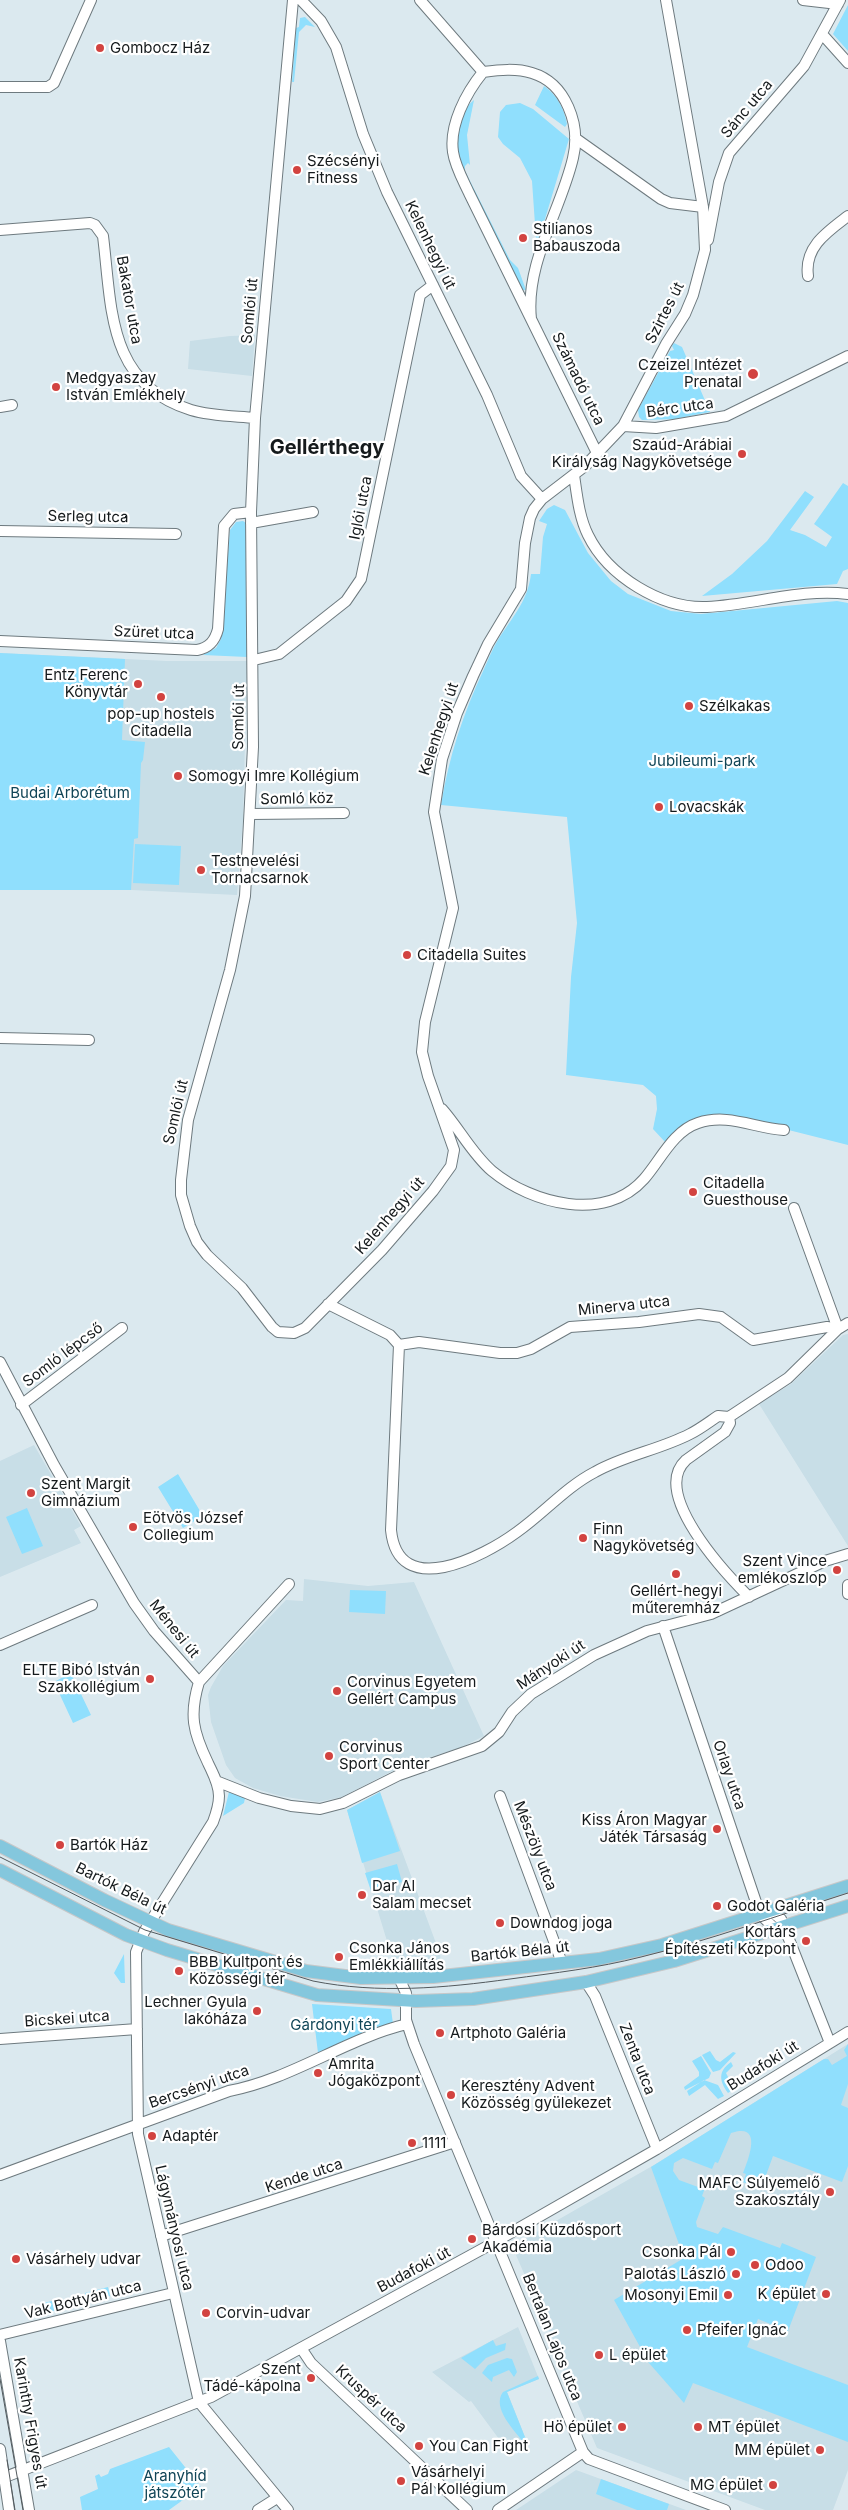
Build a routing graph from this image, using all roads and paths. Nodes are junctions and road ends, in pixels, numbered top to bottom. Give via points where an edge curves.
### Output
1 (91, 0) edge
2 (294, 0) edge
3 (301, 0) edge
4 (420, 0) edge
5 (666, 0) edge
6 (803, 0) edge
7 (839, 2) edge
8 (822, 34) junction
9 (848, 63) edge
10 (483, 72) junction
11 (0, 87) edge
12 (575, 138) junction
13 (703, 207) junction
14 (848, 216) edge
15 (0, 230) edge
16 (705, 250) junction
17 (808, 276) dead end
18 (432, 285) junction
19 (531, 319) junction
20 (848, 356) edge
21 (12, 406) dead end
22 (0, 407) edge
23 (255, 418) junction
24 (622, 426) junction
25 (597, 453) junction
26 (574, 475) junction
27 (542, 499) junction
28 (313, 512) dead end
29 (251, 517) junction
30 (0, 531) edge
31 (176, 534) dead end
32 (848, 594) edge
33 (0, 641) edge
34 (254, 660) junction
35 (344, 813) dead end
36 (251, 814) junction
37 (0, 1038) edge
38 (89, 1040) dead end
39 (437, 1104) junction
40 (784, 1130) dead end
41 (794, 1208) dead end
42 (328, 1304) junction
43 (848, 1323) edge
44 (122, 1328) dead end
45 (838, 1329) junction
46 (399, 1345) junction
47 (0, 1362) edge
48 (21, 1405) junction
49 (729, 1417) junction
50 (848, 1554) edge
51 (289, 1584) dead end
52 (848, 1585) edge
53 (848, 1594) edge
54 (749, 1597) junction
55 (92, 1605) dead end
56 (663, 1626) junction
57 (0, 1645) edge
58 (198, 1682) junction
59 (216, 1781) junction
60 (500, 1796) dead end
61 (0, 1846) edge
62 (0, 1870) edge
63 (848, 1886) edge
64 (848, 1906) edge
65 (765, 1912) junction
66 (150, 1922) junction
67 (779, 1928) junction
68 (140, 1941) junction
69 (562, 1963) junction
70 (361, 1978) junction
71 (399, 1978) junction
72 (586, 1982) junction
73 (337, 1998) junction
74 (406, 2000) junction
75 (407, 2024) junction
76 (137, 2029) junction
77 (848, 2032) edge
78 (0, 2039) edge
79 (830, 2043) junction
80 (138, 2124) junction
81 (455, 2142) junction
82 (657, 2149) junction
83 (0, 2175) edge
84 (161, 2236) junction
85 (495, 2242) junction
86 (173, 2293) junction
87 (0, 2336) edge
88 (0, 2341) edge
89 (301, 2348) junction
90 (198, 2402) junction
91 (0, 2449) edge
92 (583, 2452) junction
93 (22, 2470) junction
94 (2, 2478) edge
95 (277, 2498) junction
96 (9, 2510) edge
97 (29, 2510) edge
98 (258, 2510) edge
99 (288, 2510) edge
100 (467, 2510) edge
101 (498, 2510) edge
102 (725, 2510) edge

1 - 11 street via 54,83 48,87
2 - 23 street, Somlói út
3 - 18 street, Kelenhegyi út via 321,22 336,47 371,157
4 - 10 street
5 - 13 street, Szirtes út
6 - 7 street
7 - 8 street, Sánc utca
8 - 9 street
8 - 16 street, Sánc utca via 804,66 730,153 719,182
10 - 12 street, Számadó utca via 523,70 550,82 569,108
10 - 19 street, Számadó utca via 458,116 453,152 469,193
12 - 13 street via 661,200
12 - 19 street, Számadó utca via 574,158 532,284
13 - 16 street, Szirtes út
14 - 17 street via 816,243 808,258
15 - 23 street, Bakator utca via 95,225 103,236 118,342 131,370 155,393 180,406 203,413
16 - 24 street, Szirtes út via 685,314
18 - 27 street, Kelenhegyi út via 487,395 520,476
18 - 34 street, Iglói utca via 420,295 361,579 346,602 279,654
19 - 25 street, Számadó utca
20 - 24 street, Bérc utca via 726,416 656,428
21 - 22 street
23 - 29 street, Somlói út
24 - 25 street, Szirtes út
25 - 26 street, Szirtes út
26 - 27 street, Kelenhegyi út
26 - 32 street via 583,523 594,546 617,572 657,595 703,607 810,594
27 - 39 street, Kelenhegyi út via 530,518 521,589 472,676 442,759 436,788 434,823 453,908 423,1038 424,1066
28 - 29 street
29 - 33 street, Szüret utca via 234,514 224,526 218,629 215,640 207,647 197,650
29 - 34 street, Somlói út
30 - 31 street, Serleg utca
34 - 36 street, Somlói út
35 - 36 street, Somló köz
36 - 42 street, Somlói út via 243,912 188,1120 181,1163 181,1195 193,1236 202,1249 242,1288 278,1332 300,1331
37 - 38 street
39 - 40 street via 491,1170 528,1192 580,1205 611,1202 630,1191 644,1179 678,1136 697,1123 730,1119
39 - 42 street, Kelenhegyi út via 454,1150 451,1166 382,1250
41 - 45 street
42 - 46 street via 390,1335
43 - 45 street
44 - 48 street, Somló lépcső
45 - 46 street, Minerva utca via 827,1327 753,1340 721,1317 699,1314 570,1327 517,1353 419,1342
45 - 49 street via 788,1378
46 - 49 street via 392,1544 402,1560 424,1569 450,1565 502,1542 579,1481 610,1464 690,1434 718,1416
47 - 48 street, Ménesi út
48 - 58 street, Ménesi út via 140,1612
49 - 54 street via 730,1423 725,1432 680,1465 676,1476 685,1513 694,1530 722,1569
50 - 54 street via 825,1561
51 - 58 street
52 - 53 street
54 - 56 street, Mányoki út via 711,1614
55 - 57 street
56 - 59 street, Mányoki út via 594,1654 546,1684 520,1704 499,1732 482,1746 406,1772 343,1803 320,1809 291,1806 259,1798
56 - 65 street, Orlay utca
58 - 59 street via 192,1720
59 - 66 street via 219,1794 214,1822
60 - 69 street, Mészöly utca
61 - 66 main road, Bartók Béla út
62 - 68 main road
63 - 65 main road, Bartók Béla út
64 - 67 main road
65 - 67 street via 780,1917
65 - 69 main road, Bartók Béla út via 632,1952
66 - 68 street, Lágymányosi utca
66 - 70 main road, Bartók Béla út via 306,1971
67 - 72 main road via 674,1961
67 - 79 street
68 - 73 main road via 294,1989
68 - 76 street, Lágymányosi utca via 136,1952
69 - 71 main road, Bartók Béla út
70 - 71 main road, Bartók Béla út
70 - 73 main road via 335,1982 331,1989
71 - 74 street, Bertalan Lajos utca
72 - 74 main road via 473,2000
72 - 82 street, Zenta utca via 596,1996
73 - 74 main road
74 - 75 street, Bertalan Lajos utca
75 - 80 street, Bercsényi utca via 348,2044 318,2060 260,2082
75 - 81 street, Bertalan Lajos utca
76 - 78 street, Bicskei utca
76 - 80 street, Lágymányosi utca
77 - 79 street, Budafoki út
79 - 82 street, Budafoki út
80 - 83 street, Bercsényi utca
80 - 84 street, Lágymányosi utca
81 - 84 street, Kende utca
81 - 85 street, Bertalan Lajos utca
82 - 85 street, Budafoki út
84 - 86 street, Lágymányosi utca
85 - 89 street, Budafoki út
85 - 92 street, Bertalan Lajos utca
86 - 87 street, Vak Bottyán utca
86 - 90 street, Lágymányosi utca
88 - 93 street, Karinthy Frigyes út
89 - 90 street, Budafoki út
89 - 100 street, Kruspér utca via 311,2363
90 - 93 street, Budafoki út
90 - 95 street, Lágymányosi utca
91 - 94 street
92 - 101 street
92 - 102 street via 590,2459
93 - 94 street, Budafoki út
93 - 97 street, Karinthy Frigyes út
94 - 96 street
95 - 98 street
95 - 99 street, Lágymányosi utca

